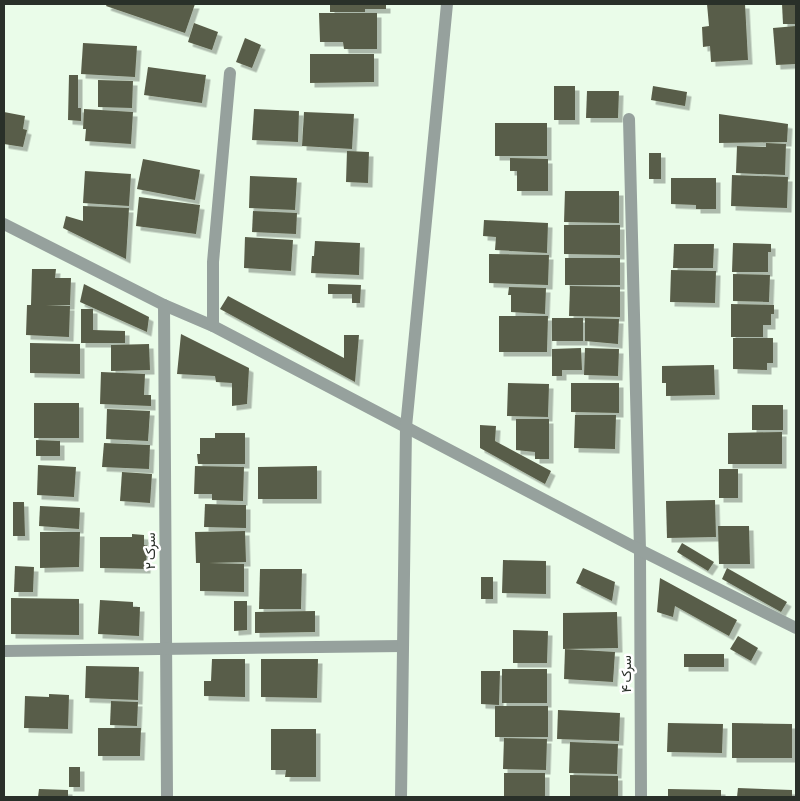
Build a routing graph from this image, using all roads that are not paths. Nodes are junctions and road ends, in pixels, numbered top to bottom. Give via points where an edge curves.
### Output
1 (447, 4) edge
2 (230, 73) dead end
3 (629, 119) dead end
4 (4, 224) edge
5 (164, 305) junction
6 (212, 326) junction
7 (406, 428) junction
8 (640, 550) junction
9 (796, 628) edge
10 (403, 646) junction
11 (165, 648) junction
12 (4, 651) edge
13 (167, 797) edge
14 (401, 797) edge
15 (641, 797) edge

1 - 7 street
2 - 6 street via 213,262
3 - 8 street, سرک ۴
4 - 5 street
5 - 6 street
5 - 11 street, سرک ۲
6 - 7 street
7 - 8 street
7 - 10 street
8 - 9 street
8 - 15 street, سرک ۴
10 - 11 street
10 - 14 street
11 - 12 street
11 - 13 street, سرک ۲

